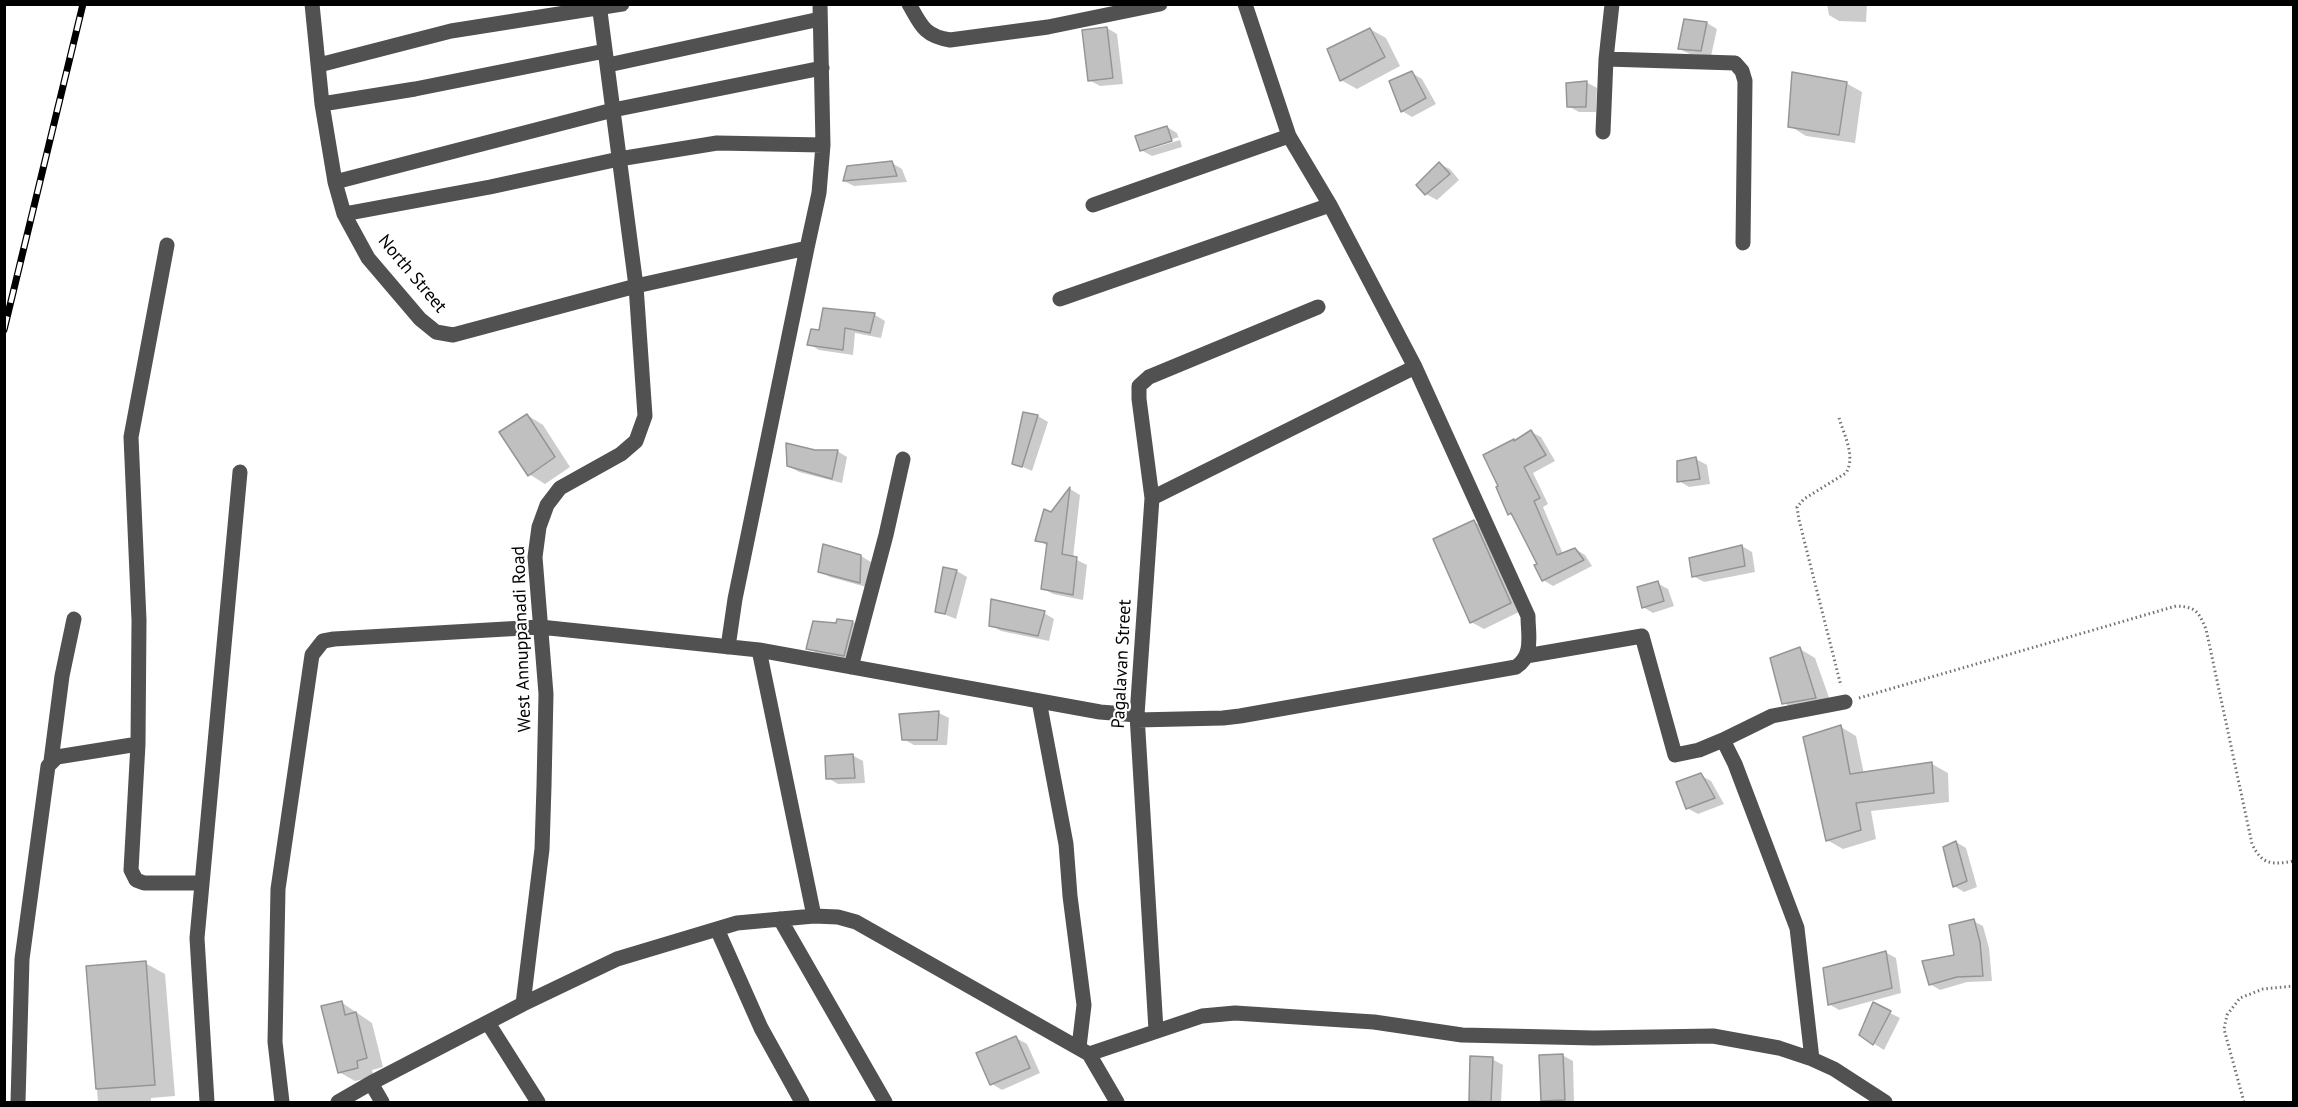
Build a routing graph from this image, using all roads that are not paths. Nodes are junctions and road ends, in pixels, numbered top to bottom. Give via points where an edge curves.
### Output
1 (312, 4) edge
2 (622, 4) edge
3 (909, 4) edge
4 (1160, 4) edge
5 (1245, 4) edge
6 (1612, 4) edge
7 (599, 6) edge
8 (820, 12) edge
9 (607, 58) junction
10 (1606, 59) junction
11 (318, 65) junction
12 (822, 68) junction
13 (322, 104) junction
14 (613, 110) junction
15 (1603, 132) dead end
16 (1289, 136) junction
17 (823, 145) junction
18 (619, 159) junction
19 (336, 182) junction
20 (1093, 205) dead end
21 (1330, 205) junction
22 (344, 214) junction
23 (1743, 243) dead end
24 (167, 245) dead end
25 (807, 249) junction
26 (636, 286) junction
27 (1060, 299) dead end
28 (1318, 307) dead end
29 (1415, 367) junction
30 (903, 459) dead end
31 (240, 472) dead end
32 (1152, 498) junction
33 (74, 619) dead end
34 (540, 627) junction
35 (728, 647) junction
36 (759, 650) junction
37 (1526, 656) junction
38 (851, 667) junction
39 (1039, 701) junction
40 (1845, 702) road end
41 (1137, 717) junction
42 (1723, 740) junction
43 (138, 744) junction
44 (51, 761) junction
45 (201, 883) junction
46 (814, 916) junction
47 (780, 919) junction
48 (717, 929) junction
49 (523, 1004) junction
50 (488, 1023) junction
51 (1156, 1030) junction
52 (1084, 1051) junction
53 (1812, 1059) junction
54 (371, 1083) junction
55 (18, 1102) edge
56 (207, 1102) edge
57 (282, 1102) edge
58 (338, 1102) edge
59 (382, 1102) edge
60 (538, 1102) edge
61 (802, 1102) edge
62 (885, 1102) edge
63 (1117, 1102) edge
64 (1885, 1102) edge

1 - 11 street, North Street
2 - 7 street
3 - 4 street via 924,30 936,38 950,40 1048,27
5 - 16 street
6 - 10 street
7 - 9 street, West Annuppanadi Road
7 - 11 street via 451,30
8 - 9 street
8 - 12 street
9 - 13 street
9 - 14 street, West Annuppanadi Road
10 - 15 street
10 - 23 street via 1735,63 1742,71
11 - 13 street, North Street
12 - 14 street
12 - 17 street
13 - 19 street, North Street
14 - 18 street, West Annuppanadi Road
14 - 19 street
16 - 20 street
16 - 21 street
17 - 18 street via 717,143
17 - 25 street via 819,193
18 - 22 street
18 - 26 street, West Annuppanadi Road
19 - 22 street, North Street
21 - 27 street
21 - 29 street
22 - 26 street, North Street via 368,258 436,332 462,333
24 - 43 street via 131,437 140,620
25 - 26 street, North Street
25 - 35 street
26 - 34 street, West Annuppanadi Road via 645,416 636,441 621,454 560,488 547,505 535,556
28 - 32 street, Pagalavan Street via 1149,377 1139,386
29 - 32 street
29 - 37 street via 1528,616
30 - 38 street
31 - 45 street
32 - 41 street, Pagalavan Street
33 - 44 street
34 - 35 street
34 - 49 street, West Annuppanadi Road via 546,694 542,849
34 - 57 street via 334,639 323,641 312,655 278,889 275,1042
35 - 36 street
36 - 38 street
36 - 46 street
37 - 41 street via 1516,666 1240,716
37 - 42 street via 1642,636 1675,754
38 - 39 street
39 - 41 street
39 - 52 street via 1066,844 1084,1005
40 - 42 street via 1772,716
41 - 51 street, Pagalavan Street
42 - 53 street via 1797,928
43 - 44 street
43 - 45 street via 132,870 136,880
44 - 55 street via 46,770 22,959
45 - 56 street via 197,938
46 - 47 street
46 - 52 street via 838,916 856,922
47 - 48 street
47 - 62 street
48 - 49 street via 617,959
48 - 61 street via 760,1028
49 - 50 street
50 - 54 street
50 - 60 street
51 - 52 street
51 - 53 street via 1202,1016 1235,1013 1374,1022 1462,1035 1713,1036 1779,1048
52 - 63 street
53 - 64 street
54 - 58 street
54 - 59 street

